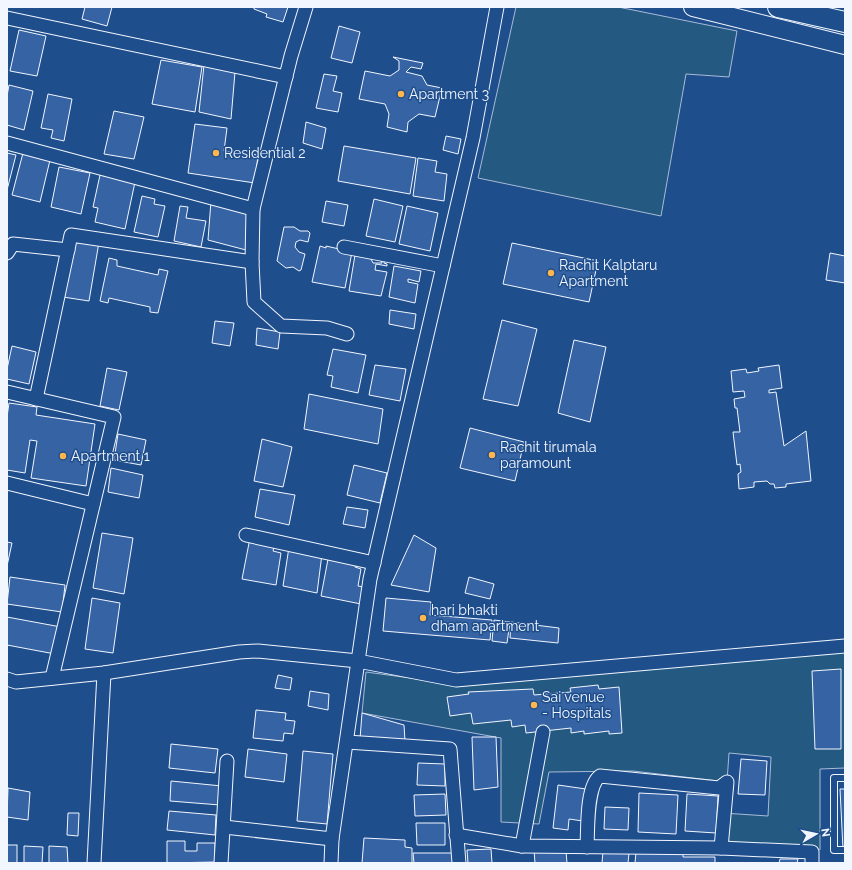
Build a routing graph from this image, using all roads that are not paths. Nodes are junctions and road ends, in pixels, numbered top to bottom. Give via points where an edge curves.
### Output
1 (306, 7) edge
2 (497, 7) edge
3 (693, 7) edge
4 (778, 7) edge
5 (7, 18) edge
6 (845, 22) edge
7 (845, 45) edge
8 (286, 77) junction
9 (7, 143) edge
10 (253, 209) junction
11 (344, 247) dead end
12 (68, 250) junction
13 (7, 253) edge
14 (252, 262) junction
15 (443, 266) junction
16 (347, 334) dead end
17 (7, 392) edge
18 (36, 399) junction
19 (7, 483) edge
20 (93, 504) junction
21 (246, 535) dead end
22 (374, 563) junction
23 (845, 646) edge
24 (358, 661) junction
25 (104, 673) junction
26 (52, 678) junction
27 (10, 681) edge
28 (543, 732) dead end
29 (347, 742) junction
30 (227, 761) dead end
31 (845, 778) edge
32 (224, 827) junction
33 (456, 835) junction
34 (332, 839) junction
35 (522, 846) junction
36 (587, 847) junction
37 (721, 848) junction
38 (845, 850) edge
39 (94, 863) edge
40 (221, 863) edge
41 (331, 863) edge
42 (458, 863) edge
43 (812, 863) edge

1 - 8 street
2 - 15 street via 473,138
3 - 7 street
4 - 6 main road
5 - 8 street
8 - 10 street
9 - 10 street
10 - 14 street
11 - 15 street
12 - 13 street via 12,244
12 - 14 street via 71,235
12 - 18 street
14 - 16 street via 254,302 282,326 327,328
15 - 22 street
17 - 18 street
18 - 20 street via 114,417
19 - 20 street
20 - 26 street
21 - 22 street
22 - 24 street
23 - 24 street via 456,680
24 - 25 street via 258,651
24 - 29 street
25 - 26 street
25 - 39 street
26 - 27 street
28 - 35 street
29 - 33 street via 450,749
29 - 34 street
30 - 32 street
31 - 38 lane via 834,778 834,850
32 - 34 street
32 - 40 street
33 - 35 street
33 - 42 street
34 - 41 street
35 - 36 street
36 - 37 street
36 - 37 street via 591,791 600,776 719,788 727,782
37 - 43 street via 812,852

